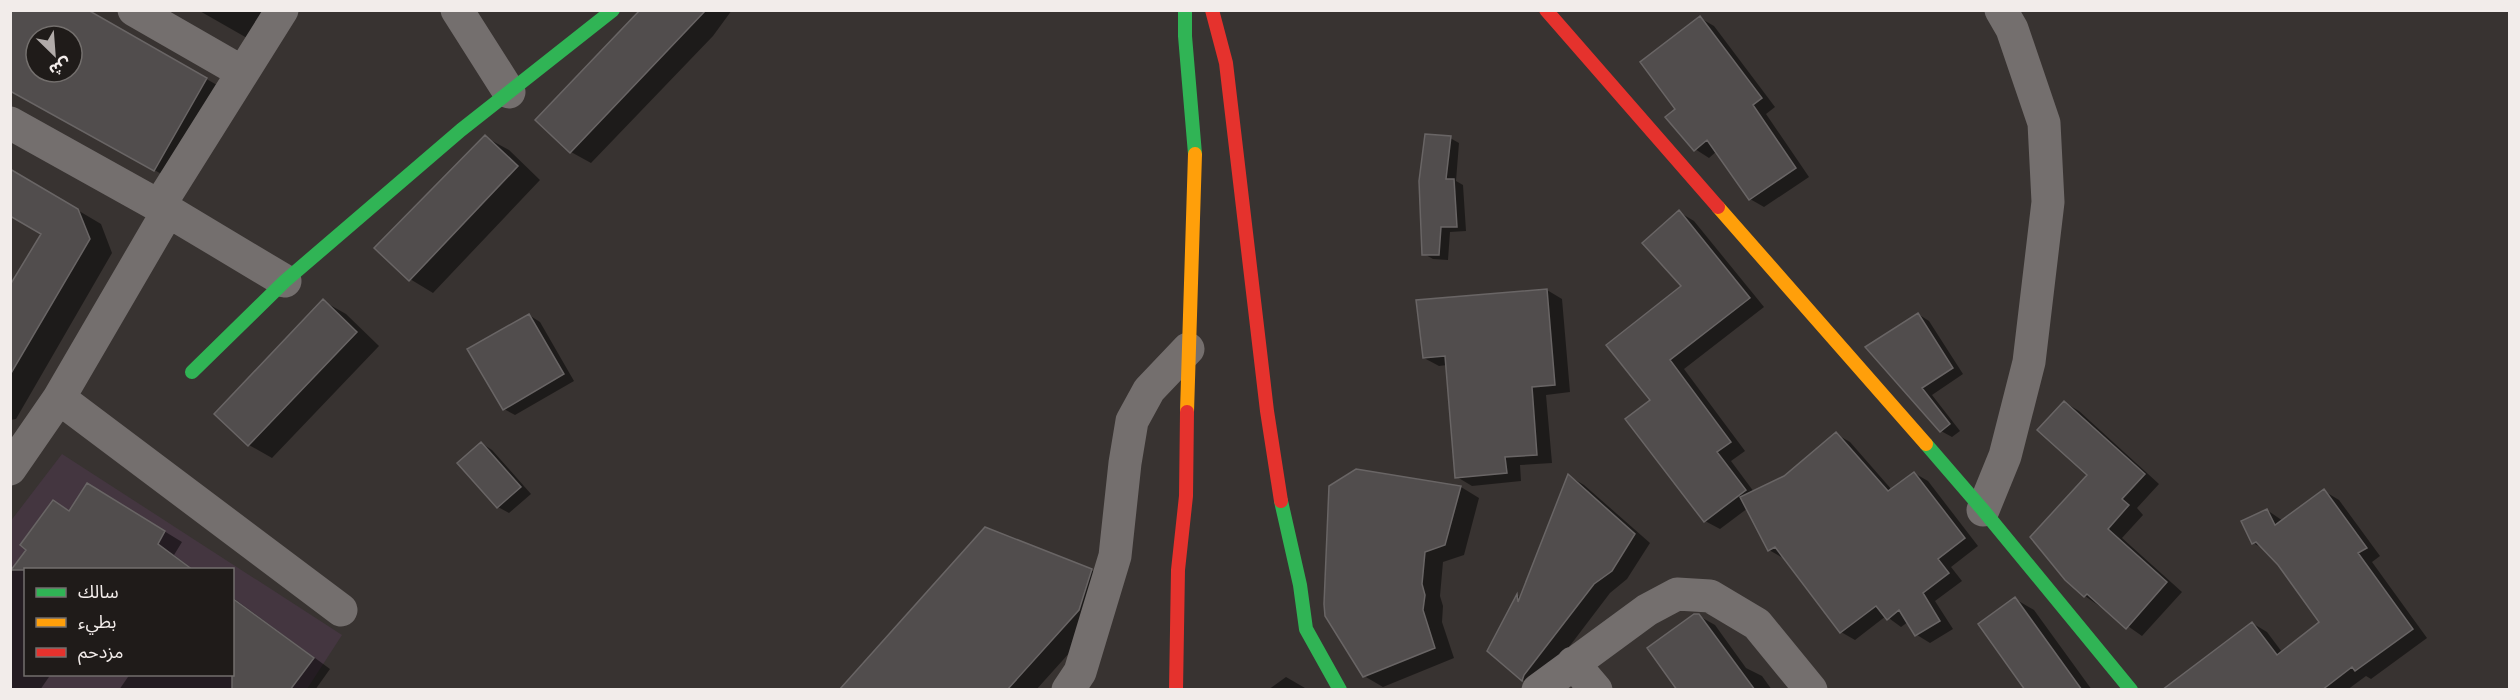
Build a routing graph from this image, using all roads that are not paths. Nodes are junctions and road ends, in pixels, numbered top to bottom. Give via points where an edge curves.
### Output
1 (134, 10) edge
2 (282, 10) edge
3 (457, 10) edge
4 (613, 10) edge
5 (1185, 10) edge
6 (1212, 10) edge
7 (1546, 10) edge
8 (2001, 10) edge
9 (242, 72) junction
10 (509, 92) junction
11 (10, 123) edge
12 (164, 209) junction
13 (285, 281) junction
14 (1188, 349) junction
15 (192, 372) dead end
16 (58, 398) junction
17 (10, 469) edge
18 (1983, 510) junction
19 (341, 610) dead end
20 (1573, 663) junction
21 (1068, 690) edge
22 (1176, 690) edge
23 (1340, 690) edge
24 (1538, 690) edge
25 (1596, 690) edge
26 (1810, 690) edge
27 (2131, 690) edge

1 - 9 street
2 - 9 street
3 - 10 street
4 - 10 street
5 - 14 street via 1196,140
6 - 23 street via 1226,63 1267,411 1286,529 1306,629
7 - 18 street
8 - 18 street via 2012,29 2044,123 2048,202 2029,362 2005,456
9 - 12 street
10 - 13 street
11 - 12 street
12 - 13 street
12 - 16 street
13 - 15 street
14 - 21 street via 1149,390 1132,421 1115,556 1080,672
14 - 22 street via 1186,496 1178,570
16 - 17 street
16 - 19 street
18 - 27 street
20 - 24 street
20 - 25 street
20 - 26 street via 1647,610 1677,594 1710,596 1756,624

